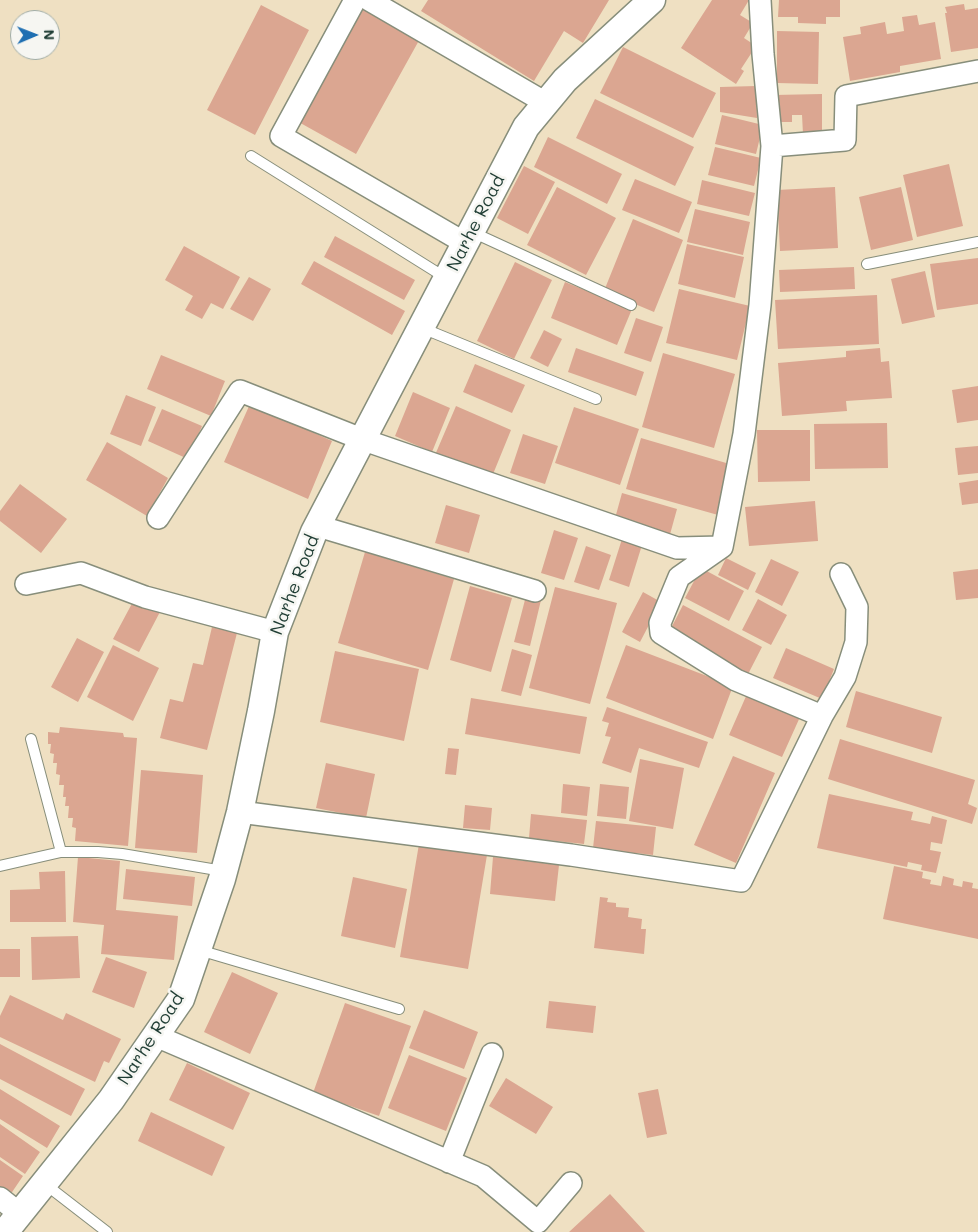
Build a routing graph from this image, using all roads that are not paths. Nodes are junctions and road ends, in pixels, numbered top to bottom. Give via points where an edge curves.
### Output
1 (355, 0) edge
2 (369, 0) edge
3 (652, 0) edge
4 (760, 0) edge
5 (978, 70) edge
6 (546, 103) junction
7 (772, 146) junction
8 (251, 156) dead end
9 (468, 237) junction
10 (978, 242) edge
11 (867, 264) dead end
12 (447, 279) junction
13 (631, 306) dead end
14 (421, 328) junction
15 (596, 399) dead end
16 (364, 440) junction
17 (158, 518) dead end
18 (318, 526) junction
19 (722, 547) junction
20 (841, 574) dead end
21 (26, 584) dead end
22 (535, 591) dead end
23 (275, 632) junction
24 (822, 716) junction
25 (31, 739) dead end
26 (240, 812) junction
27 (61, 852) junction
28 (0, 866) edge
29 (224, 871) junction
30 (198, 950) junction
31 (399, 1009) dead end
32 (156, 1036) junction
33 (492, 1054) dead end
34 (449, 1162) junction
35 (572, 1183) dead end
36 (44, 1184) junction
37 (8, 1215) edge
38 (107, 1232) edge

1 - 9 street via 281,136
2 - 6 street
3 - 6 street, Narhe Road via 565,80
4 - 7 street
5 - 7 street via 846,96 845,140
6 - 9 street, Narhe Road via 526,127
7 - 19 street via 760,305 744,434
8 - 12 lane
9 - 12 street, Narhe Road
9 - 13 lane
10 - 11 lane
12 - 14 street, Narhe Road
14 - 15 lane
14 - 16 street, Narhe Road
16 - 17 street via 240,391
16 - 18 street, Narhe Road
16 - 19 street via 677,548
18 - 22 street
18 - 23 street, Narhe Road
19 - 24 street via 679,577 660,623 660,633 736,680
20 - 24 street via 857,608 856,642 845,677
21 - 23 street via 81,573 145,597
23 - 26 street, Narhe Road
24 - 26 street via 741,881 571,855
25 - 27 lane
26 - 29 street, Narhe Road
27 - 28 lane
27 - 29 lane via 122,854
29 - 30 street, Narhe Road
30 - 31 lane
30 - 32 street, Narhe Road via 181,999
32 - 34 street
32 - 36 street, Narhe Road via 111,1100
33 - 34 street
34 - 35 street via 482,1176 538,1222
36 - 37 street, Narhe Road
36 - 38 lane

